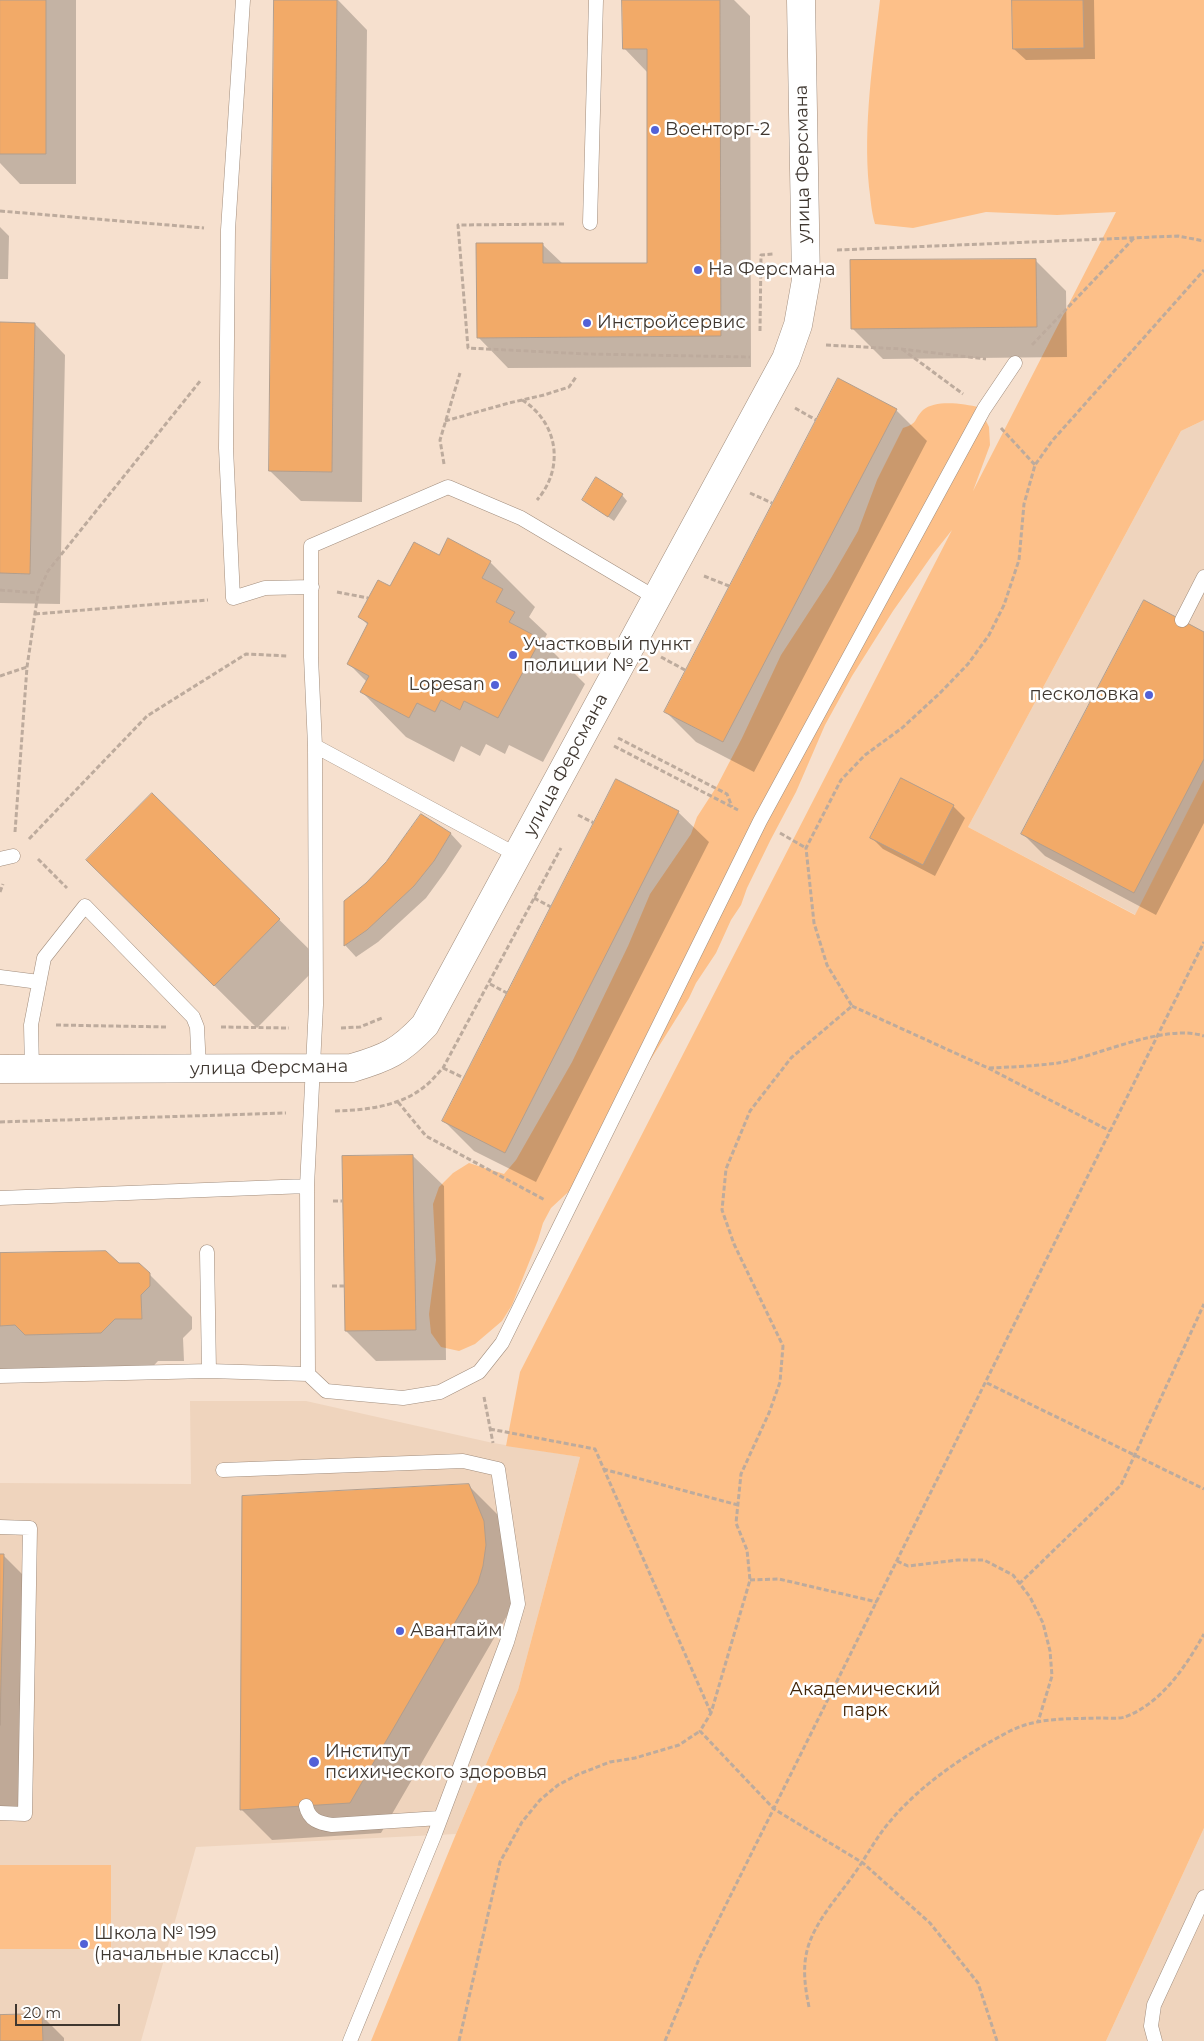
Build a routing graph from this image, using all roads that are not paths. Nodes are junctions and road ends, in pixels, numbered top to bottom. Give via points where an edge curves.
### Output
1 (243, 0) edge
2 (596, 0) edge
3 (801, 0) edge
4 (590, 223) road end
5 (1015, 363) road end
6 (1204, 577) edge
7 (312, 587) junction
8 (656, 598) junction
9 (1182, 620) dead end
10 (315, 746) junction
11 (517, 855) junction
12 (0, 977) edge
13 (39, 982) junction
14 (314, 1068) junction
15 (0, 1069) edge
16 (32, 1069) junction
17 (199, 1069) junction
18 (307, 1186) junction
19 (0, 1198) edge
20 (207, 1252) dead end
21 (209, 1371) junction
22 (308, 1374) junction
23 (0, 1376) edge
24 (223, 1470) dead end
25 (0, 1527) edge
26 (306, 1806) dead end
27 (0, 1813) edge
28 (440, 1818) junction
29 (1204, 1897) edge
30 (350, 2041) edge
31 (1155, 2041) edge

1 - 7 lane via 228,230 226,448 233,598 265,588
2 - 4 lane
3 - 8 street, улица Ферсмана via 806,280 798,324 786,359
5 - 22 lane via 984,409 760,821 502,1344 479,1372 440,1392 403,1398 326,1391
6 - 9 lane
7 - 8 lane via 311,546 448,487 521,518
7 - 10 lane
8 - 11 street, улица Ферсмана
10 - 11 lane
10 - 14 lane
11 - 14 street, улица Ферсмана via 425,1025 407,1044 380,1060 352,1068
12 - 13 lane
13 - 16 lane via 31,1024
13 - 17 lane via 44,958 85,906 193,1017 197,1027
14 - 17 street, улица Ферсмана
14 - 18 lane
15 - 16 street, улица Ферсмана
16 - 17 street, улица Ферсмана
18 - 19 lane
18 - 22 lane
20 - 21 lane
21 - 22 lane
21 - 23 lane
24 - 28 lane via 463,1461 498,1469 518,1604 507,1642
25 - 27 lane via 30,1528 25,1814
26 - 28 lane via 311,1818 332,1825
28 - 30 lane
29 - 31 lane via 1154,2005 1151,2026

